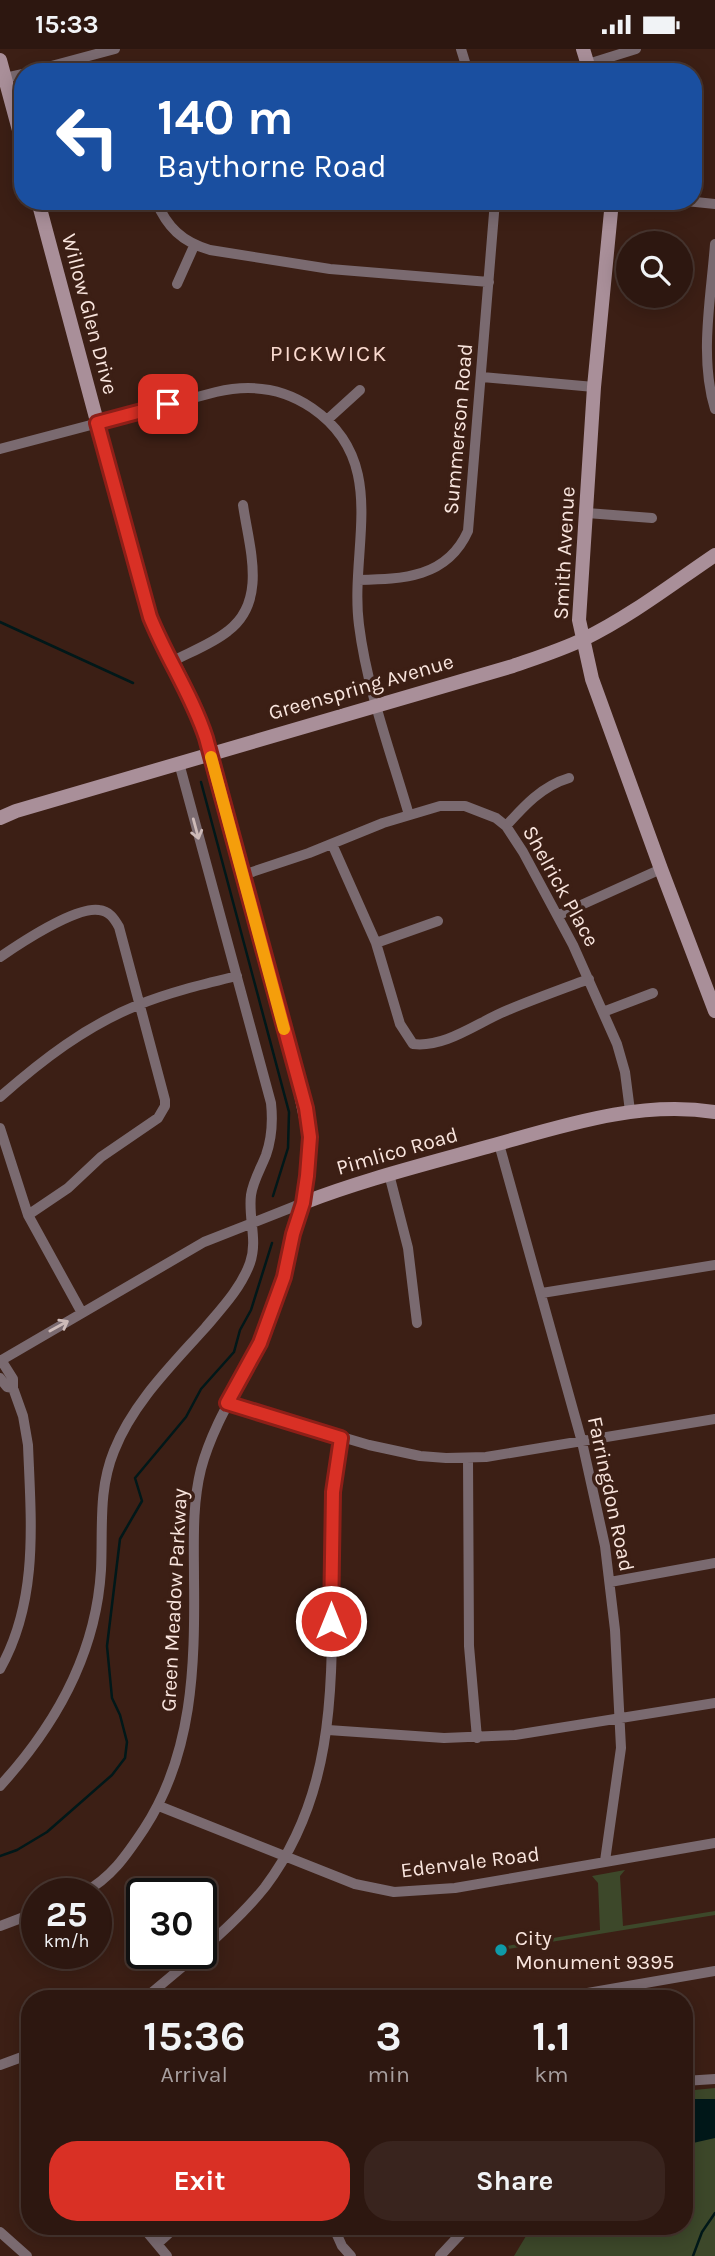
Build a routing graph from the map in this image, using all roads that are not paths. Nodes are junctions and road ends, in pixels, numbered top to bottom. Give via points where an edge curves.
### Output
1 (115, 49) edge
2 (636, 49) edge
3 (0, 60) edge
4 (63, 63) edge
5 (601, 63) edge
6 (14, 76) edge
7 (5, 78) junction
8 (14, 112) edge
9 (40, 210) edge
10 (161, 210) edge
11 (494, 210) edge
12 (611, 210) edge
13 (715, 244) edge
14 (194, 246) junction
15 (489, 282) junction
16 (177, 284) dead end
17 (711, 349) edge
18 (482, 377) junction
19 (594, 387) junction
20 (360, 390) dead end
21 (715, 409) edge
22 (327, 420) junction
23 (97, 423) junction
24 (0, 449) edge
25 (243, 505) dead end
26 (587, 513) junction
27 (652, 518) dead end
28 (715, 555) edge
29 (358, 580) junction
30 (582, 640) junction
31 (171, 661) junction
32 (377, 704) junction
33 (210, 753) junction
34 (179, 763) junction
35 (569, 778) dead end
36 (409, 815) junction
37 (0, 818) edge
38 (506, 826) junction
39 (332, 844) junction
40 (660, 869) junction
41 (243, 875) junction
42 (559, 915) junction
43 (438, 921) dead end
44 (376, 943) junction
45 (0, 957) edge
46 (237, 976) junction
47 (589, 979) junction
48 (653, 993) dead end
49 (139, 1005) junction
50 (715, 1011) edge
51 (603, 1012) junction
52 (0, 1097) edge
53 (630, 1111) junction
54 (715, 1112) edge
55 (0, 1128) edge
56 (499, 1144) junction
57 (389, 1174) junction
58 (303, 1203) junction
59 (28, 1215) junction
60 (253, 1224) junction
61 (715, 1265) edge
62 (542, 1293) junction
63 (82, 1313) junction
64 (417, 1323) dead end
65 (0, 1360) edge
66 (0, 1378) edge
67 (13, 1388) junction
68 (227, 1403) junction
69 (715, 1419) edge
70 (341, 1438) junction
71 (582, 1442) junction
72 (468, 1458) junction
73 (715, 1563) edge
74 (610, 1582) junction
75 (0, 1669) edge
76 (715, 1703) edge
77 (620, 1718) junction
78 (328, 1730) junction
79 (477, 1738) junction
80 (0, 1786) edge
81 (159, 1806) junction
82 (715, 1843) edge
83 (285, 1856) junction
84 (606, 1861) junction
85 (105, 1878) edge
86 (21, 1918) edge
87 (0, 1926) edge
88 (217, 1936) edge
89 (180, 1969) edge
90 (715, 1971) edge
91 (155, 1990) edge
92 (605, 1990) edge
93 (21, 2057) edge
94 (0, 2065) edge
95 (715, 2079) edge
96 (693, 2080) edge
97 (0, 2232) edge
98 (150, 2235) edge
99 (167, 2235) edge
100 (337, 2235) edge
101 (460, 2235) edge
102 (157, 2244) junction
103 (27, 2256) edge
104 (167, 2256) edge
105 (351, 2256) edge
106 (440, 2256) edge

1 - 4 street
2 - 5 street
3 - 7 main road
6 - 7 street
7 - 8 main road
9 - 23 main road, Willow Glen Drive
10 - 14 street via 170,227
11 - 15 street, Summerson Road
12 - 19 main road, Smith Avenue
13 - 17 street
14 - 15 street via 330,269
14 - 16 street
15 - 18 street, Summerson Road
17 - 21 street via 708,371
18 - 19 street
18 - 29 street, Summerson Road via 470,519 463,543 447,560 426,572
19 - 26 main road, Smith Avenue
20 - 22 street
22 - 23 street via 296,399 250,388 216,391
22 - 29 street via 347,446 361,487
23 - 24 street
23 - 31 main road, Willow Glen Drive via 144,597
25 - 31 street via 254,581 245,615 229,631
26 - 27 street
26 - 30 main road, Smith Avenue via 579,598
28 - 30 main road, Greenspring Avenue via 631,613
29 - 32 street via 362,645
30 - 32 main road, Greenspring Avenue via 513,666
30 - 40 main road, Smith Avenue
31 - 33 main road, Willow Glen Drive via 197,711
32 - 33 main road, Greenspring Avenue
32 - 36 street
33 - 34 main road, Greenspring Avenue
33 - 41 main road, Willow Glen Drive
34 - 37 main road, Greenspring Avenue
34 -> 46 street
35 - 38 street via 547,787
36 - 38 street, Shelrick Place via 440,806 465,806 484,811
36 - 39 street, Shelrick Place
38 - 42 street, Shelrick Place
39 - 41 street, Shelrick Place
39 - 44 street
40 - 42 street
40 - 50 main road, Smith Avenue
41 - 58 main road, Willow Glen Drive via 308,1120 310,1153
42 - 47 street, Shelrick Place
43 - 44 street
44 - 47 street via 400,1024 413,1044 443,1041 508,1009
45 - 49 street via 84,911 100,910 119,927
46 - 49 street
46 - 60 street via 272,1115 271,1139 251,1195
47 - 51 street, Shelrick Place
48 - 51 street
49 - 52 street via 59,1048
49 - 59 street via 163,1093 164,1106 158,1118
51 - 53 street, Shelrick Place via 621,1058
53 - 54 main road, Pimlico Road
53 - 56 main road, Pimlico Road
55 - 59 street
56 - 57 main road, Pimlico Road
56 - 62 street, Farringdon Road
57 - 58 main road, Pimlico Road
57 - 64 street via 408,1248
58 - 60 street, Pimlico Road
58 - 68 street, Green Meadow Parkway via 269,1324
59 - 63 street
60 - 63 street, Pimlico Road via 204,1242
60 - 80 street via 253,1252 241,1282 143,1399 115,1448 103,1488 99,1590 83,1655 44,1733
61 - 62 street
62 - 71 street, Farringdon Road
65 -> 63 street, Pimlico Road
65 - 67 street via 13,1379
66 - 67 street
67 - 75 street via 28,1445 31,1559 22,1614
68 - 70 street
68 - 81 street, Green Meadow Parkway via 198,1482 190,1703 181,1746
69 - 71 street
70 - 72 street via 420,1456
70 - 78 street via 331,1520
71 - 72 street
71 - 74 street, Farringdon Road
72 - 79 street via 469,1646
73 - 74 street
74 - 77 street, Farringdon Road
76 - 77 street
77 - 79 street
77 - 84 street, Farringdon Road via 620,1765
78 - 79 street
78 - 83 street via 317,1781
81 - 83 street, Edenvale Road
81 - 85 street, Green Meadow Parkway
82 - 84 street, Edenvale Road
83 - 84 street, Edenvale Road via 355,1884 409,1892
83 - 88 street via 250,1906
86 - 87 street
89 - 91 street
90 - 92 street
93 - 94 street
95 - 96 street
97 - 103 street
98 - 102 street
99 - 102 street
100 - 105 street
101 - 106 street
102 - 104 street

